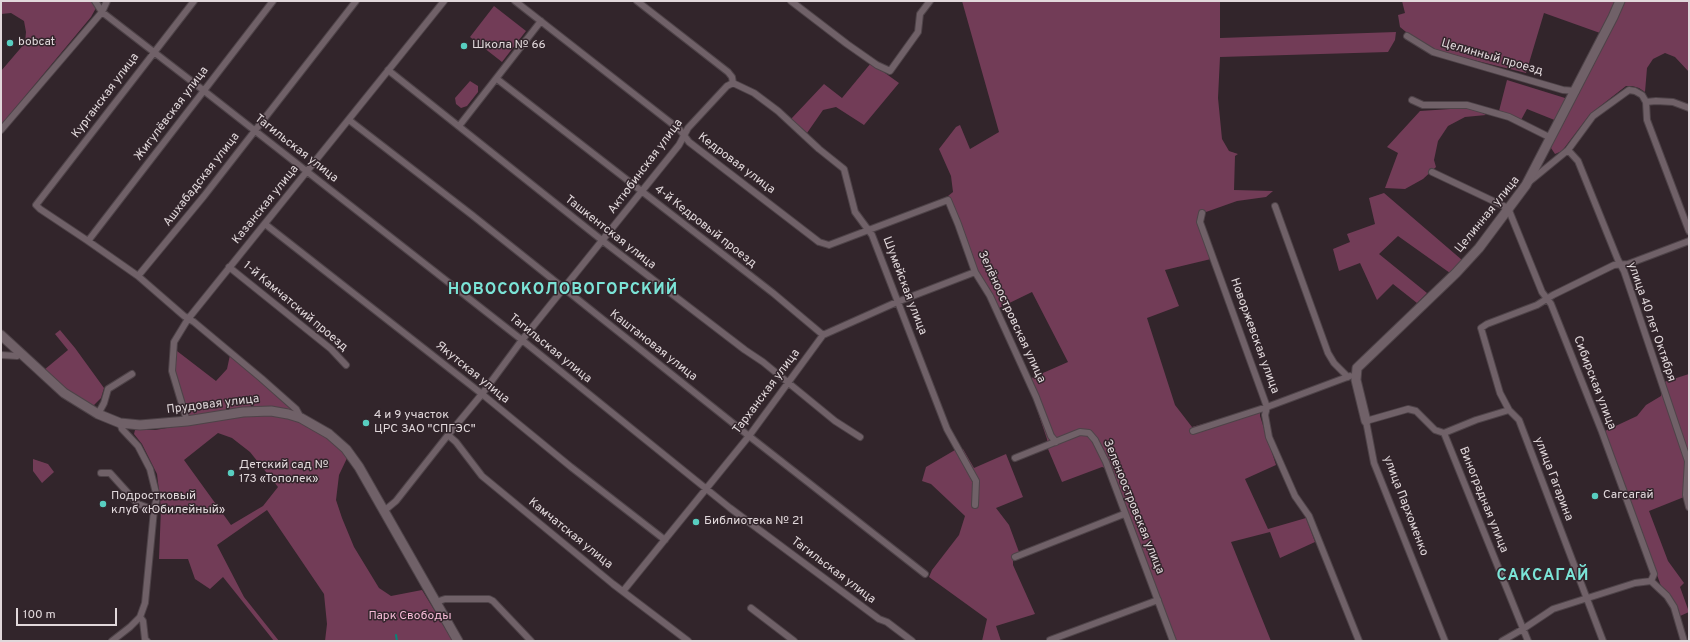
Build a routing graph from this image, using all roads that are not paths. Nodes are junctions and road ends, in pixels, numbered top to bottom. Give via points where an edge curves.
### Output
1 (95, 1) edge
2 (107, 1) edge
3 (194, 1) edge
4 (273, 1) edge
5 (356, 1) edge
6 (444, 1) edge
7 (515, 1) edge
8 (637, 1) edge
9 (791, 1) edge
10 (930, 1) edge
11 (1620, 1) edge
12 (102, 12) junction
13 (541, 21) junction
14 (1407, 36) dead end
15 (154, 52) junction
16 (388, 70) junction
17 (497, 79) junction
18 (733, 83) junction
19 (203, 90) junction
20 (1576, 91) junction
21 (1412, 100) dead end
22 (1646, 102) junction
23 (1689, 108) edge
24 (349, 120) junction
25 (459, 126) junction
26 (1, 130) edge
27 (254, 130) junction
28 (684, 135) junction
29 (1551, 138) junction
30 (1568, 150) junction
31 (307, 172) junction
32 (1432, 172) dead end
33 (1526, 185) junction
34 (641, 192) junction
35 (948, 200) joint
36 (1275, 206) dead end
37 (1508, 208) junction
38 (1202, 213) dead end
39 (265, 224) junction
40 (868, 230) junction
41 (1689, 231) edge
42 (88, 241) junction
43 (602, 241) junction
44 (1689, 241) edge
45 (1621, 265) junction
46 (229, 267) junction
47 (975, 272) junction
48 (138, 276) junction
49 (563, 288) junction
50 (1547, 299) junction
51 (897, 302) junction
52 (188, 319) junction
53 (1, 334) edge
54 (823, 335) junction
55 (522, 340) junction
56 (21, 353) junction
57 (1, 355) edge
58 (346, 365) dead end
59 (132, 374) dead end
60 (1352, 376) junction
61 (788, 383) junction
62 (482, 394) junction
63 (1267, 407) junction
64 (1509, 410) junction
65 (98, 414) junction
66 (301, 418) junction
67 (187, 421) junction
68 (1366, 421) junction
69 (120, 423) junction
70 (1193, 431) dead end
71 (1444, 433) junction
72 (448, 435) junction
73 (749, 436) junction
74 (860, 437) dead end
75 (1056, 442) junction
76 (1015, 458) dead end
77 (101, 473) dead end
78 (706, 488) junction
79 (975, 505) dead end
80 (1689, 507) edge
81 (154, 510) junction
82 (384, 511) junction
83 (1124, 514) junction
84 (665, 540) junction
85 (1015, 557) dead end
86 (925, 574) dead end
87 (1651, 582) junction
88 (624, 590) junction
89 (1586, 598) junction
90 (1158, 600) junction
91 (436, 602) junction
92 (751, 608) dead end
93 (140, 617) junction
94 (1523, 629) junction
95 (1050, 640) dead end
96 (112, 641) edge
97 (147, 641) edge
98 (458, 641) edge
99 (531, 641) edge
100 (688, 641) edge
101 (794, 641) edge
102 (912, 641) edge
103 (1173, 641) edge
104 (1358, 641) edge
105 (1445, 641) edge
106 (1502, 641) edge
107 (1528, 641) edge
108 (1603, 641) edge
109 (1684, 641) edge

1 - 12 street, Тагильская улица
2 - 12 street
3 - 15 street, Курганская улица
4 - 19 street, Жигулёвская улица
5 - 27 street, Ашхабадская улица
6 - 16 street, Казанская улица
7 - 13 street, Кедровая улица
8 - 18 street, Шумейская улица via 728,72
9 - 10 street via 847,44 890,71 918,32 920,14
11 - 20 main road
12 - 15 street, Тагильская улица
12 - 26 street
13 - 17 street
13 - 28 street, Кедровая улица
14 - 20 street, Целинный проезд via 1433,52 1563,90
15 - 19 street, Тагильская улица
15 - 42 street, Курганская улица via 36,205
16 - 24 street, Казанская улица
16 - 25 street, Ташкентская улица
17 - 25 street
17 - 34 street, 4-й Кедровый проезд
18 - 28 street, Актюбинская улица via 727,86
18 - 40 street, Шумейская улица via 754,93 778,111 841,166 855,212
19 - 27 street, Тагильская улица
19 - 42 street, Жигулёвская улица
20 - 29 main road
21 - 29 street via 1423,105 1466,105 1481,109 1509,117
22 - 23 street via 1673,102
22 - 30 street, Целинная улица via 1642,95 1629,90 1593,116
22 - 41 street via 1647,120
24 - 31 street, Казанская улица
24 - 49 street, Каштановая улица
25 - 43 street, Ташкентская улица
27 - 31 street, Тагильская улица
27 - 48 street, Ашхабадская улица
28 - 34 street, Актюбинская улица via 679,145
28 - 40 street, Кедровая улица via 689,142 819,242 829,245
29 - 33 main road
30 - 33 street, Целинная улица
30 - 45 street, улица 40 лет Октября via 1578,161
31 - 39 street, Казанская улица
31 - 55 street, Тагильская улица
32 - 37 street
33 - 37 main road, Целинная улица
34 - 43 street, Актюбинская улица
34 - 54 street, 4-й Кедровый проезд via 773,293
35 - 40 street, Кедровая улица
35 - 47 street, Зелёноостровская улица
36 - 60 street via 1328,353 1334,363
37 - 50 street, Сибирская улица
37 - 60 main road, Целинная улица via 1479,248 1456,273 1364,359
38 - 63 street, Новоржевская улица via 1200,222
39 - 46 street, Казанская улица
39 - 62 street, Якутская улица
40 - 51 street, Шумейская улица
42 - 48 street
43 - 49 street, Актюбинская улица
43 - 61 street, Ташкентская улица
44 - 45 street
45 - 50 street via 1614,265
45 - 80 street, улица 40 лет Октября via 1688,462 1686,495
46 - 52 street, Казанская улица
46 - 58 street, 1-й Камчатский проезд via 331,349
47 - 51 street, Тарханская улица
47 - 75 street, Зелёноостровская улица via 990,296 1051,436
48 - 52 street
49 - 55 street, Актюбинская улица
49 - 73 street, Каштановая улица
50 - 64 street, улица Гагарина via 1481,328 1500,393
50 - 87 street, Сибирская улица via 1552,304 1654,574
51 - 54 street, Тарханская улица
51 - 79 street, Шумейская улица via 947,429 976,481
52 - 66 street via 261,378 296,409
52 - 67 street, Казанская улица via 174,342 172,371
53 - 56 main road, Прудовая улица
54 - 61 street, Тарханская улица
55 - 62 street, Актюбинская улица
55 - 78 street, Тагильская улица
56 - 57 street via 17,356
56 - 65 main road, Прудовая улица via 64,393
59 - 65 street via 108,389
60 - 63 street
60 - 68 main road, улица Пархоменко
61 - 73 street, Тарханская улица
61 - 74 street, Ташкентская улица via 835,422
62 - 72 street, Актюбинская улица
62 - 84 street, Якутская улица
63 - 70 street
63 - 104 street, Новоржевская улица via 1265,415 1269,437 1295,496 1309,516
64 - 71 street
64 - 89 street, улица Гагарина via 1519,420
65 - 69 main road, Прудовая улица
66 - 67 main road, Прудовая улица via 262,411
66 - 82 main road, Прудовая улица via 329,434 346,449 360,467
67 - 69 main road, Прудовая улица via 140,426
68 - 71 street via 1408,409 1416,411 1435,430
68 - 105 street, улица Пархоменко via 1374,463
69 - 81 street via 122,429 138,446 150,469 157,497
71 - 94 street, Виноградная улица
72 - 82 street, Актюбинская улица via 396,501
72 - 88 street, Камчатская улица via 482,476 613,584
73 - 78 street, Тарханская улица
73 - 86 street, Каштановая улица
75 - 76 street, Зеленоостровская улица
75 - 83 street, Зеленоостровская улица via 1080,432 1089,433 1106,462
77 - 81 street via 110,473 138,504
78 - 84 street, Тарханская улица
78 - 102 street, Тагильская улица via 848,596
81 - 93 street via 145,603
82 - 91 main road, Прудовая улица
83 - 85 street
83 - 90 street, Зеленоостровская улица
84 - 88 street, Тарханская улица
87 - 89 street via 1635,583
87 - 109 street via 1667,596 1674,607
88 - 100 street, Камчатская улица
89 - 94 street via 1546,612
89 - 108 street, улица Гагарина
90 - 95 street
90 - 103 street, Зеленоостровская улица
91 - 98 main road, Прудовая улица
91 - 99 street via 445,599 489,598
92 - 101 street
93 - 96 street
93 - 97 street
94 - 106 street
94 - 107 street, Виноградная улица

